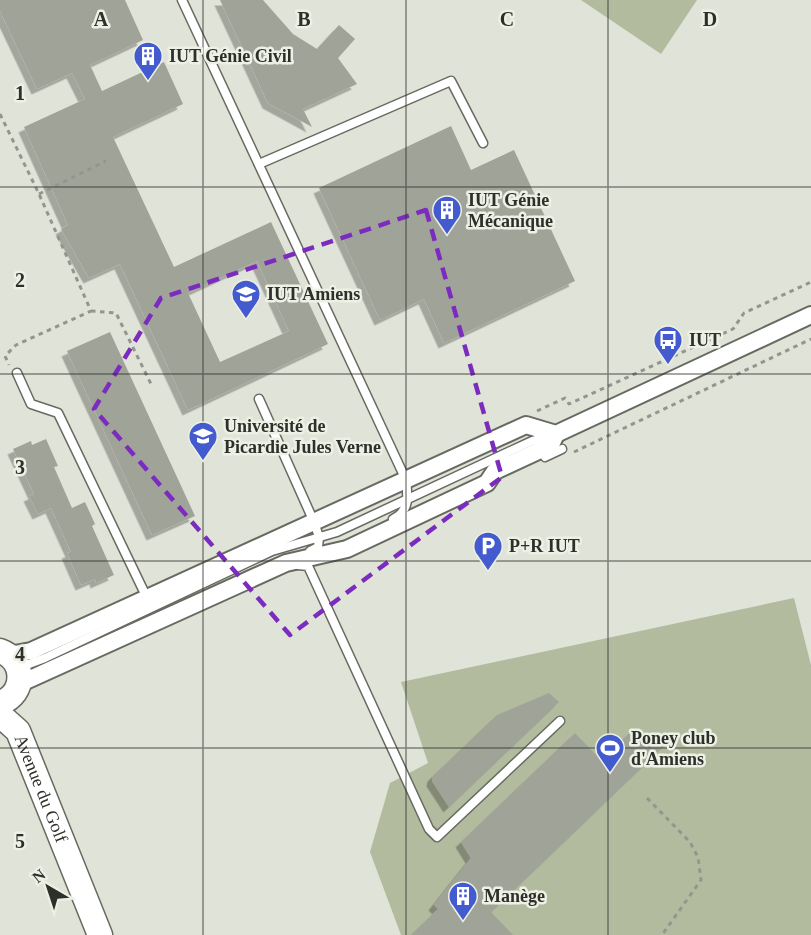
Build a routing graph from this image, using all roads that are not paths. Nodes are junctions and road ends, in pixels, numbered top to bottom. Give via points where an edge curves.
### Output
1 (182, 0) edge
2 (483, 142) dead end
3 (259, 164) junction
4 (811, 315) edge
5 (17, 373) road end
6 (259, 399) dead end
7 (559, 441) junction
8 (406, 480) junction
9 (408, 500) junction
10 (317, 529) junction
11 (357, 545) junction
12 (286, 563) junction
13 (147, 598) junction
14 (8, 669) edge
15 (0, 715) edge
16 (560, 721) dead end
17 (18, 731) junction
18 (100, 935) edge

1 - 3 lane
2 - 3 lane via 451,81
3 - 8 lane
4 - 7 street
5 - 13 lane via 31,404 58,412
6 - 10 lane
7 - 8 street via 526,425
7 - 9 lane via 532,441
7 - 11 street via 495,471 487,483
8 - 9 lane
8 - 10 street
9 - 10 lane via 337,532
9 - 11 lane via 401,515 365,534
10 - 12 lane via 318,547
10 - 13 street
10 - 14 lane via 45,658
11 - 12 street
12 - 14 street
12 - 16 lane via 308,566 429,829 437,837
13 - 14 street via 30,651
14 - 17 main road
15 - 17 main road, Avenue du Golf
17 - 18 main road, Avenue du Golf

